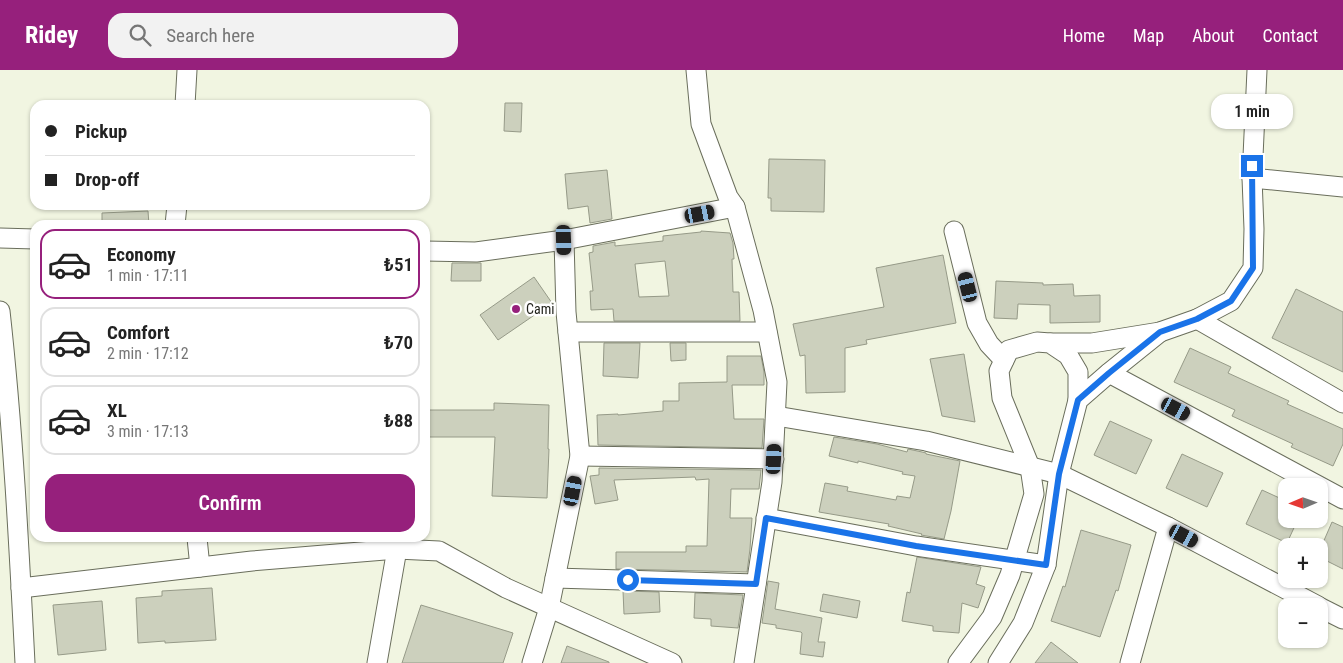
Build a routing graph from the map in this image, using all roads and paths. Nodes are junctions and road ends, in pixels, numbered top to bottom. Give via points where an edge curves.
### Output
1 (187, 70) edge
2 (696, 70) edge
3 (1257, 70) edge
4 (185, 100) edge
5 (1252, 178) junction
6 (1343, 187) edge
7 (735, 207) junction
8 (954, 231) dead end
9 (0, 238) edge
10 (30, 239) edge
11 (564, 240) junction
12 (430, 251) edge
13 (0, 312) edge
14 (1197, 319) junction
15 (568, 332) junction
16 (768, 332) junction
17 (1160, 332) junction
18 (1050, 343) junction
19 (1004, 360) junction
20 (1109, 373) junction
21 (1078, 400) junction
22 (1343, 403) edge
23 (776, 416) junction
24 (580, 456) junction
25 (774, 459) junction
26 (1030, 467) junction
27 (1059, 474) junction
28 (1343, 499) edge
29 (766, 518) junction
30 (1168, 527) junction
31 (197, 542) edge
32 (397, 543) edge
33 (1014, 560) junction
34 (1046, 565) junction
35 (200, 567) junction
36 (555, 578) junction
37 (756, 584) junction
38 (21, 588) junction
39 (1303, 598) edge
40 (549, 608) junction
41 (1328, 611) edge
42 (1343, 619) edge
43 (25, 663) edge
44 (377, 663) edge
45 (532, 663) edge
46 (672, 663) edge
47 (744, 663) edge
48 (958, 663) edge
49 (998, 663) edge
50 (1130, 663) edge

1 - 4 street
2 - 7 street via 701,124 728,197
3 - 5 street
5 - 6 street
5 - 14 street via 1253,268 1231,301
7 - 11 street
7 - 16 street
8 - 19 street via 977,324
9 - 10 street
11 - 12 street via 476,252
11 - 15 street
13 - 38 street
14 - 17 street
14 - 22 street
15 - 16 street
15 - 24 street
16 - 23 street via 777,382
17 - 18 street via 1092,343
17 - 20 street
18 - 19 street via 1037,342 1009,350
18 - 21 street via 1068,355 1078,372
19 - 26 street via 999,371 1002,398
20 - 21 street
20 - 28 street
21 - 27 street
23 - 25 street
23 - 26 street via 926,441
24 - 25 street
24 - 36 street
25 - 29 street
26 - 27 street
26 - 33 street via 1034,494
27 - 30 street
27 - 34 street
29 - 33 street via 916,546
29 - 37 street
30 - 39 street
30 - 50 street
31 - 35 street
32 - 35 street
32 - 40 street via 439,551
32 - 44 street
33 - 34 street
33 - 48 street via 992,617
34 - 49 street via 1023,623
35 - 38 street
36 - 37 street
36 - 40 street
37 - 47 street
38 - 43 street
40 - 45 street
40 - 46 street
41 - 42 street

